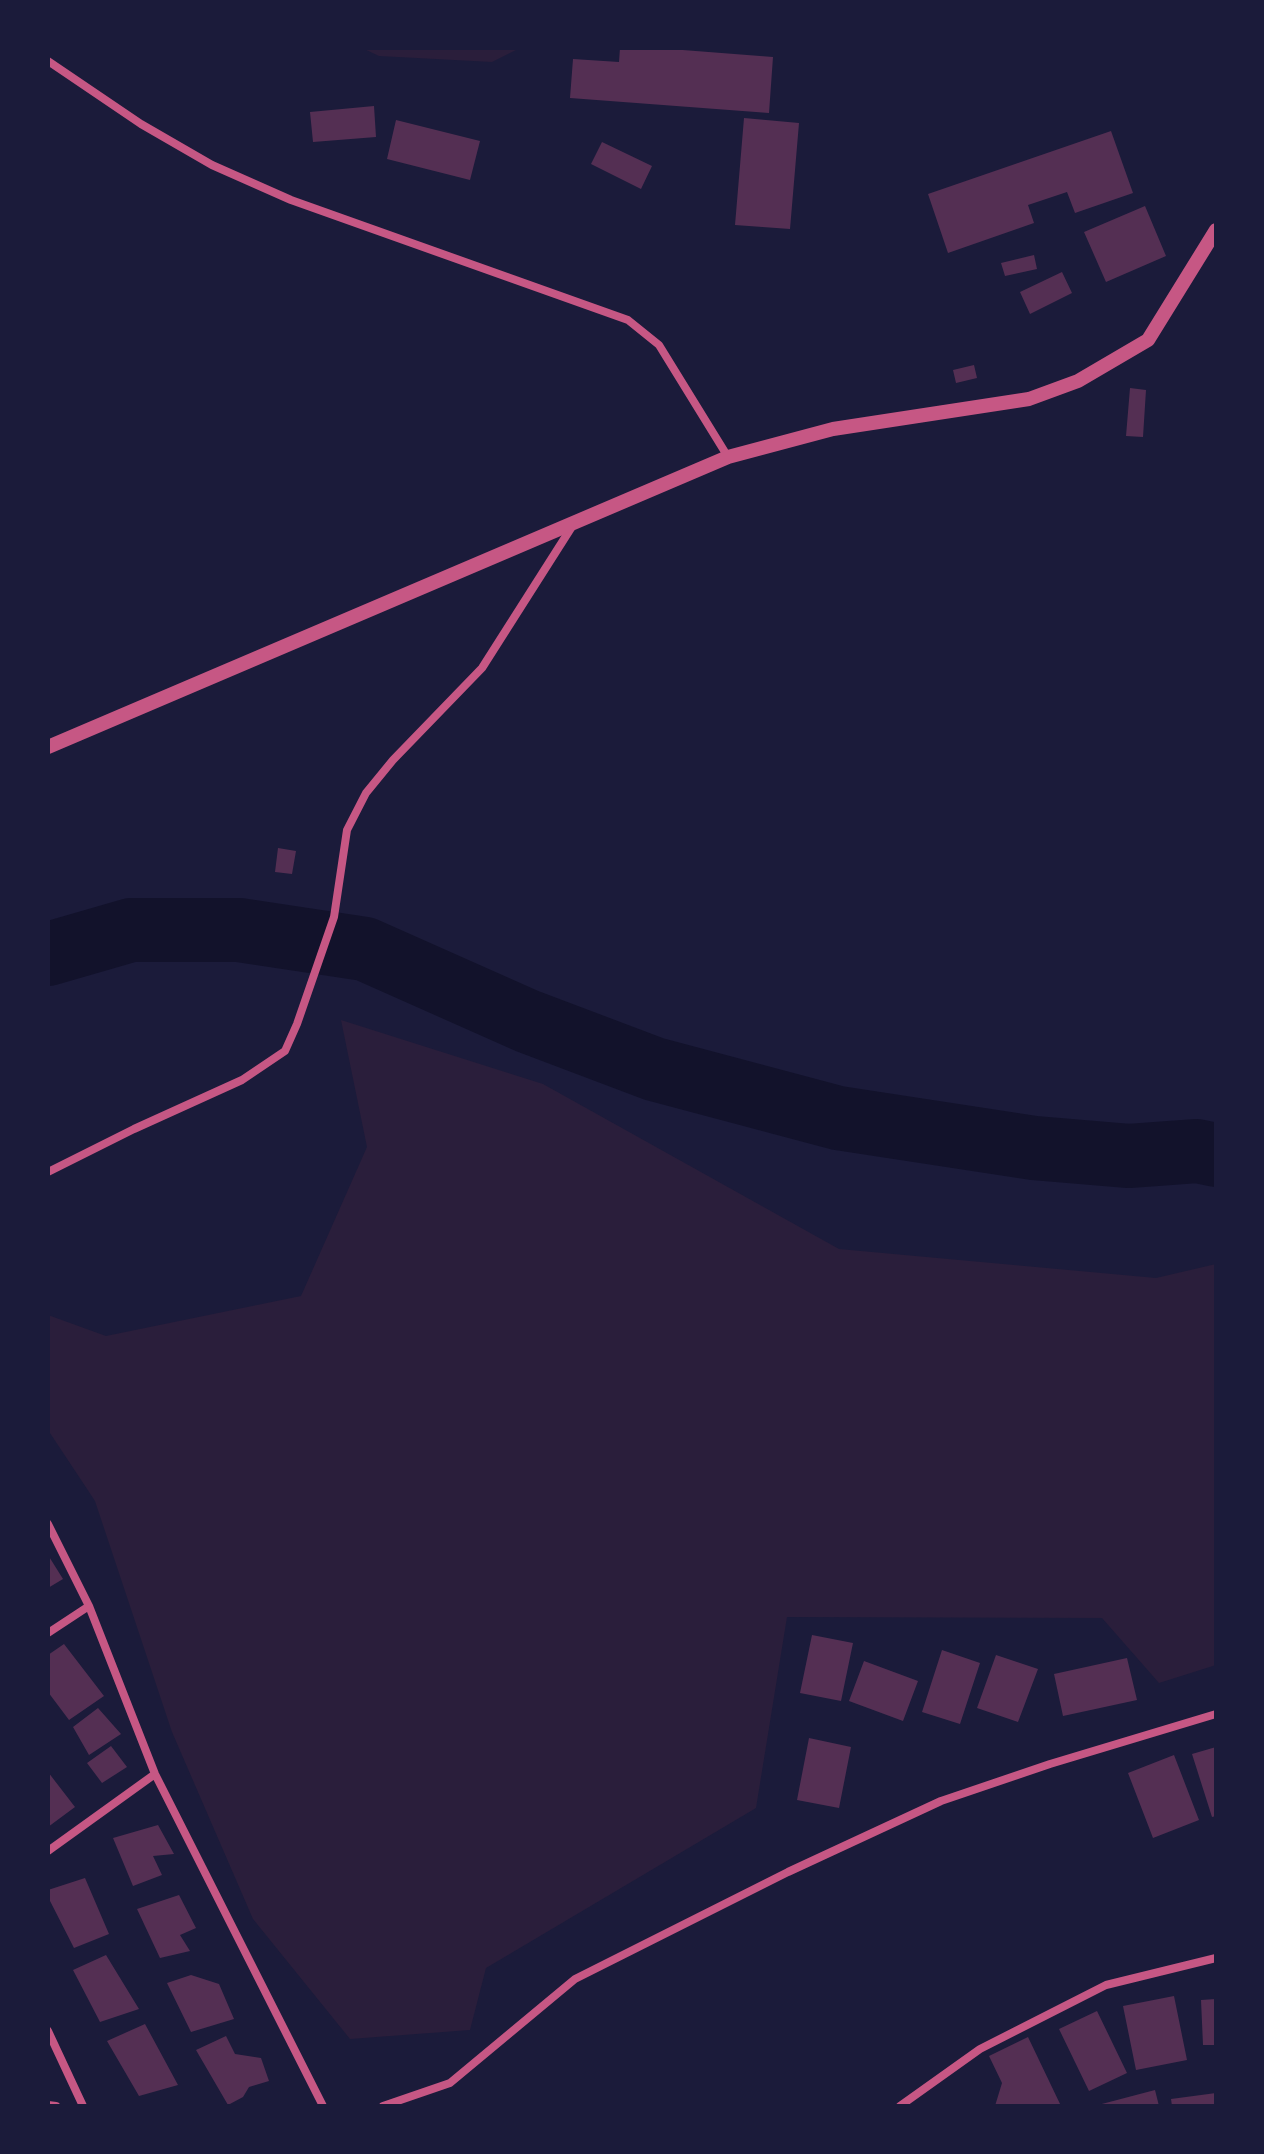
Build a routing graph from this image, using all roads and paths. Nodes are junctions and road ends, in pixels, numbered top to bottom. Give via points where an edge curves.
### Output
1 (48, 61) edge
2 (1216, 230) edge
3 (728, 457) junction
4 (575, 521) junction
5 (48, 747) edge
6 (48, 1172) edge
7 (48, 1524) edge
8 (89, 1606) junction
9 (48, 1633) edge
10 (1216, 1714) edge
11 (155, 1774) junction
12 (48, 1851) edge
13 (1216, 1958) edge
14 (48, 2031) edge
15 (48, 2105) edge
16 (56, 2106) edge
17 (83, 2106) edge
18 (323, 2106) edge
19 (383, 2106) edge
20 (900, 2106) edge

1 - 3 street via 212,165 291,200 628,320 659,345
2 - 3 street via 1148,340 1078,381 1029,399 833,429
3 - 4 street
4 - 5 street
4 - 6 street via 482,668 366,793 347,830 334,917 285,1051 242,1080
7 - 8 street
8 - 9 street
8 - 11 street
10 - 19 street via 941,1801 788,1872 575,1979 450,2083
11 - 12 street
11 - 18 street
13 - 20 street via 1106,1985 980,2049
14 - 17 street
15 - 16 street

